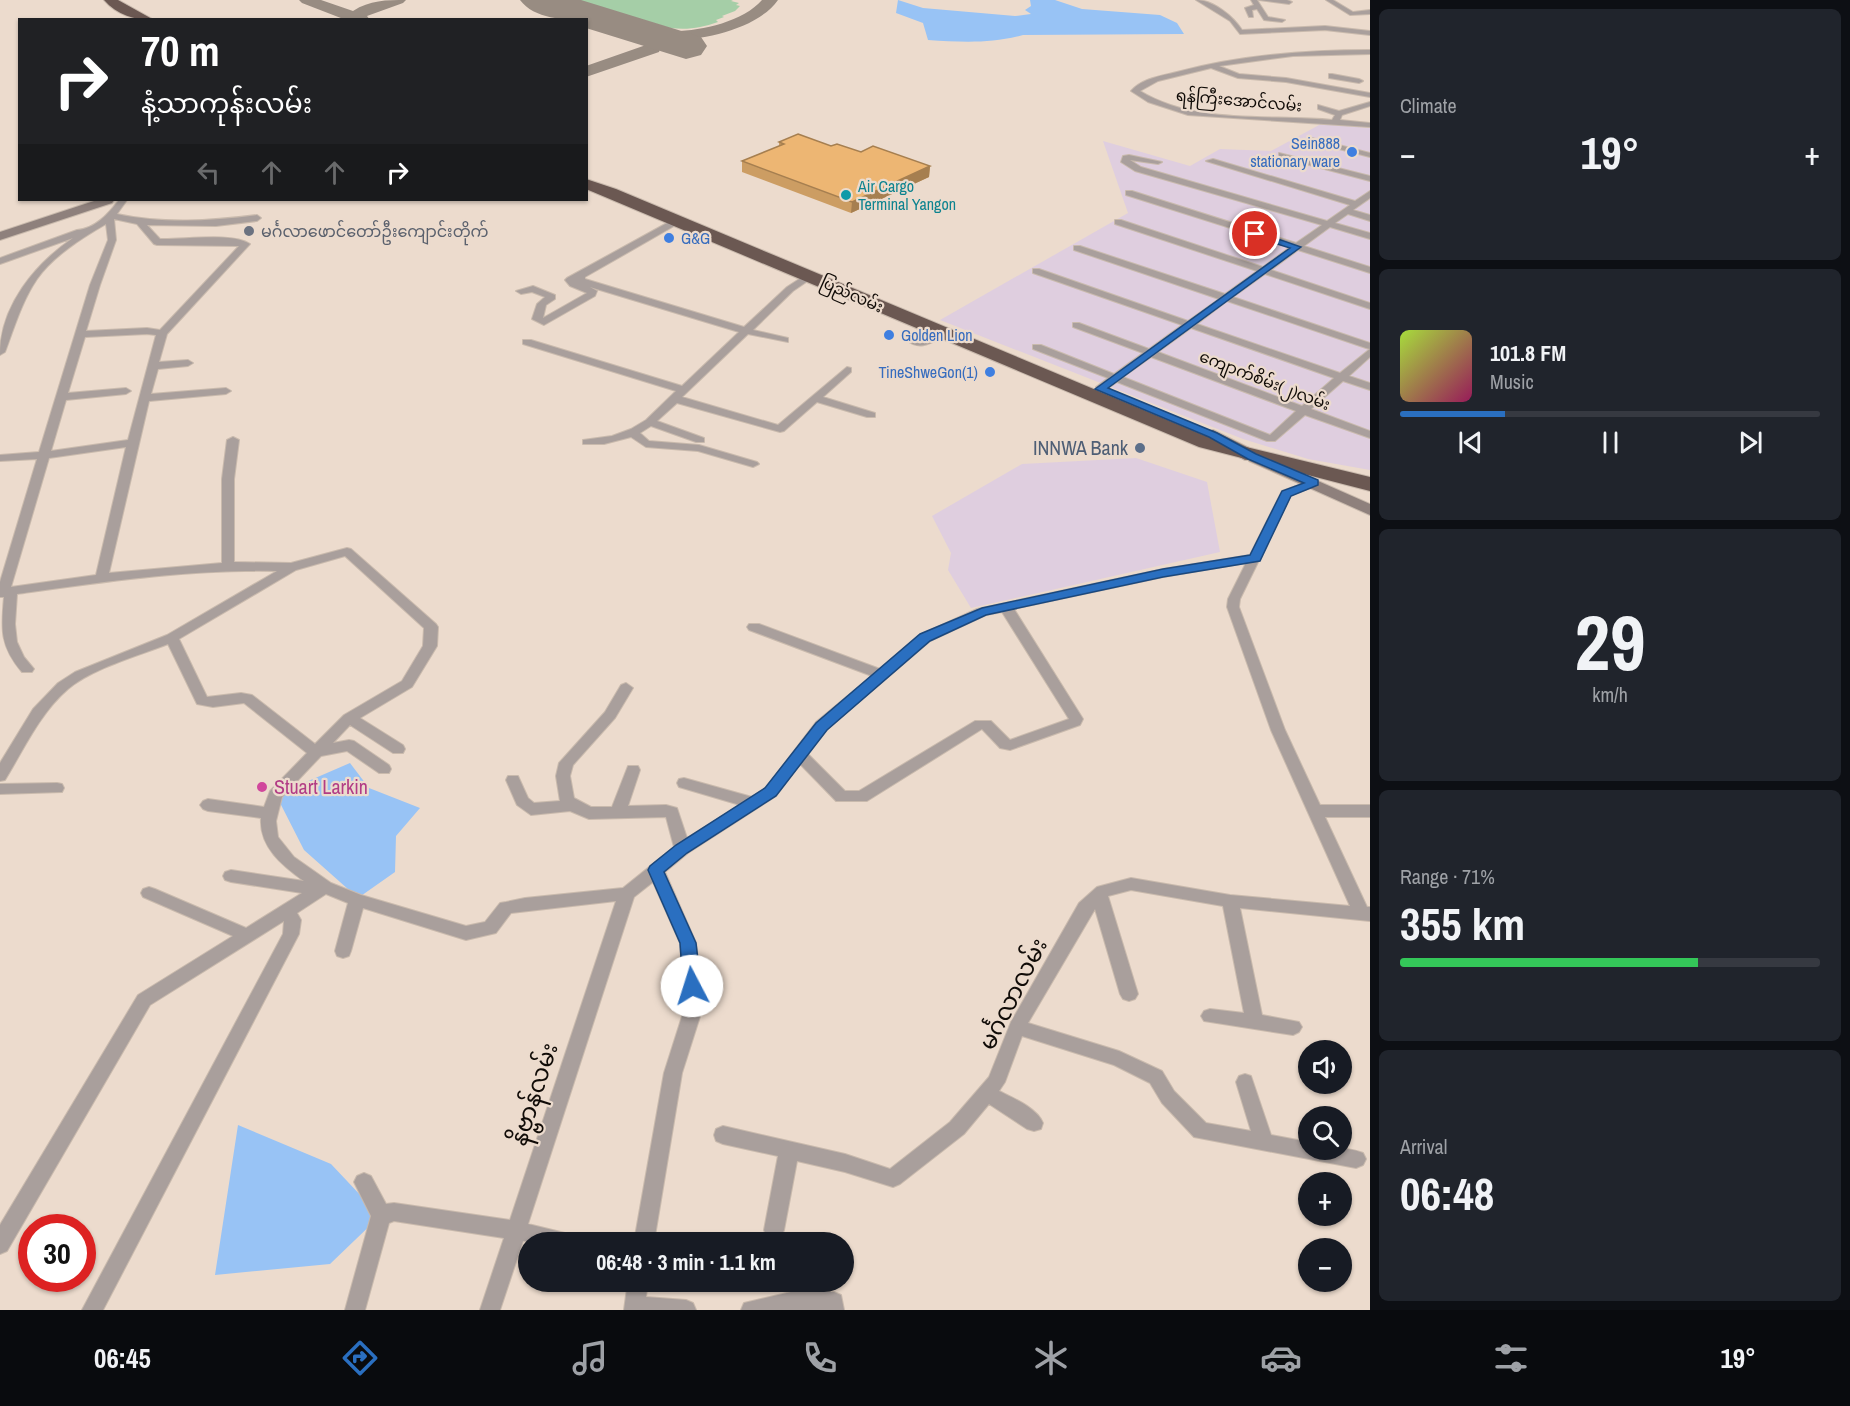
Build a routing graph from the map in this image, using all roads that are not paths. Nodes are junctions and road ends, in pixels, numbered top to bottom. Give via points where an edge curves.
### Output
1 (97, 0) edge
2 (110, 0) edge
3 (1199, 0) edge
4 (1254, 0) edge
5 (1262, 0) edge
6 (1329, 0) edge
7 (1289, 2) dead end
8 (1258, 7) junction
9 (1370, 12) edge
10 (1251, 16) dead end
11 (1345, 17) dead end
12 (126, 18) edge
13 (143, 18) edge
14 (1282, 20) dead end
15 (1368, 33) edge
16 (1370, 52) edge
17 (1210, 65) junction
18 (1332, 76) dead end
19 (1348, 90) junction
20 (1370, 95) edge
21 (1370, 104) edge
22 (1321, 107) dead end
23 (1337, 118) junction
24 (1370, 125) edge
25 (1311, 139) dead end
26 (1282, 155) dead end
27 (1370, 155) edge
28 (1210, 161) dead end
29 (1158, 162) dead end
30 (1370, 178) edge
31 (588, 183) edge
32 (588, 183) edge
33 (1129, 193) dead end
34 (1370, 194) edge
35 (105, 201) edge
36 (122, 201) edge
37 (1357, 204) junction
38 (1347, 211) junction
39 (111, 217) junction
40 (257, 218) dead end
41 (1370, 218) edge
42 (678, 220) junction
43 (140, 222) junction
44 (1118, 222) dead end
45 (1329, 224) junction
46 (98, 225) junction
47 (0, 236) edge
48 (1370, 236) edge
49 (184, 243) junction
50 (1297, 247) junction
51 (1077, 248) dead end
52 (184, 255) dead end
53 (0, 261) edge
54 (1370, 270) edge
55 (1036, 271) dead end
56 (1263, 271) junction
57 (580, 276) junction
58 (810, 276) junction
59 (521, 291) dead end
60 (609, 291) junction
61 (1227, 297) junction
62 (1370, 306) edge
63 (1190, 324) junction
64 (1076, 325) dead end
65 (746, 331) junction
66 (162, 333) junction
67 (82, 334) junction
68 (942, 334) junction
69 (784, 340) dead end
70 (911, 340) dead end
71 (1370, 346) edge
72 (1037, 347) dead end
73 (0, 352) edge
74 (1150, 352) junction
75 (1370, 352) edge
76 (188, 363) dead end
77 (154, 366) junction
78 (848, 370) dead end
79 (1340, 377) junction
80 (1115, 378) junction
81 (1370, 387) edge
82 (1100, 389) junction
83 (684, 390) junction
84 (226, 391) dead end
85 (126, 392) dead end
86 (63, 397) junction
87 (147, 398) junction
88 (817, 398) junction
89 (676, 399) junction
90 (1302, 410) junction
91 (871, 415) dead end
92 (650, 422) junction
93 (634, 434) junction
94 (1213, 435) junction
95 (1370, 435) edge
96 (233, 440) dead end
97 (700, 440) dead end
98 (587, 442) dead end
99 (133, 443) junction
100 (46, 455) junction
101 (1252, 456) junction
102 (0, 458) edge
103 (753, 464) dead end
104 (1313, 475) junction
105 (1370, 475) edge
106 (1370, 484) edge
107 (1370, 510) edge
108 (1255, 558) junction
109 (228, 566) junction
110 (292, 567) junction
111 (102, 579) junction
112 (4, 592) edge
113 (1006, 607) junction
114 (754, 627) dead end
115 (172, 638) junction
116 (27, 669) dead end
117 (881, 674) junction
118 (626, 688) dead end
119 (350, 718) junction
120 (398, 748) dead end
121 (315, 752) junction
122 (800, 755) junction
123 (384, 769) dead end
124 (633, 770) dead end
125 (1, 772) edge
126 (513, 780) dead end
127 (684, 783) dead end
128 (57, 788) dead end
129 (0, 789) edge
130 (754, 803) junction
131 (207, 805) dead end
132 (572, 805) junction
133 (1315, 811) junction
134 (1370, 811) edge
135 (618, 812) junction
136 (270, 814) junction
137 (682, 849) junction
138 (656, 870) junction
139 (231, 876) dead end
140 (321, 890) junction
141 (149, 893) dead end
142 (627, 894) junction
143 (1099, 895) junction
144 (357, 900) junction
145 (1230, 901) junction
146 (287, 912) junction
147 (1365, 913) edge
148 (249, 936) junction
149 (343, 951) dead end
150 (1129, 994) dead end
151 (1209, 1016) dead end
152 (1255, 1022) junction
153 (1017, 1027) junction
154 (1293, 1027) dead end
155 (1245, 1082) dead end
156 (986, 1094) junction
157 (1034, 1123) dead end
158 (723, 1135) dead end
159 (1264, 1142) junction
160 (789, 1150) junction
161 (1356, 1159) dead end
162 (364, 1182) dead end
163 (381, 1215) junction
164 (516, 1230) junction
165 (774, 1230) dead end
166 (524, 1232) edge
167 (646, 1232) edge
168 (0, 1244) edge
169 (636, 1292) edge
170 (634, 1309) edge
171 (92, 1310) edge
172 (355, 1310) edge
173 (490, 1310) edge
174 (686, 1310) edge
175 (751, 1310) edge
176 (834, 1310) edge

1 - 12 highway
2 - 13 highway
3 - 15 street via 1232,20 1240,32 1325,28
4 - 8 street
5 - 7 street
6 - 9 street via 1352,14
8 - 10 street via 1248,8
8 - 14 street via 1266,19
11 - 15 street
16 - 17 street, ရန်ကြီးအောင်လမ်း via 1288,52
17 - 19 street via 1238,76
17 - 23 street, ရန်ကြီးအောင်လမ်း via 1149,82 1135,91 1166,107 1186,111 1247,118
18 - 19 street via 1363,79
19 - 20 street
21 - 23 street
22 - 23 street
23 - 24 street, ရန်ကြီးအောင်လမ်း
25 - 27 street
26 - 30 street
28 - 37 street
29 - 45 street via 1125,158 1125,162 1138,169
31 - 42 highway, ပြည်လမ်း
32 - 82 highway, ပြည်လမ်း via 616,190
33 - 50 street
34 - 37 street
35 - 47 street
36 - 39 street
37 - 38 street
38 - 41 street
38 - 45 street
39 - 43 street
39 - 46 street
39 - 67 street via 112,240
40 - 43 street via 216,223
42 - 57 street
42 - 58 highway, ပြည်လမ်း
43 - 49 street via 157,242
44 - 56 street
45 - 48 street
45 - 50 street
46 - 53 street
46 - 73 street via 36,274
49 - 52 street
49 - 66 street via 217,240 246,244
50 - 54 street
50 - 56 street
51 - 61 street
55 - 63 street
56 - 61 street
56 - 62 street
57 - 59 street via 570,280 592,294 544,322 537,318 540,308 552,297 532,289
57 - 60 street via 579,281
58 - 65 street via 790,289
58 - 68 highway, ပြည်လမ်း
60 - 65 street
60 - 83 street via 527,342
61 - 63 street
61 - 71 street
63 - 74 street
63 - 79 street
64 - 74 street, ကျောက်စိမ်း(၂)လမ်း
65 - 69 street
65 - 83 street
66 - 67 street
66 - 77 street
67 - 86 street
68 - 70 street via 920,344
68 - 101 highway, ပြည်လမ်း via 1206,443
72 - 80 street
74 - 80 street
74 - 90 street, ကျောက်စိမ်း(၂)လမ်း
75 - 79 street
76 - 77 street
77 - 87 street
78 - 88 street
79 - 81 street
79 - 90 street
80 - 82 street
80 - 90 street via 1271,439
82 - 94 highway, ပြည်လမ်း
83 - 89 street
84 - 87 street
85 - 86 street
86 - 100 street
87 - 99 street
88 - 89 street via 780,429
88 - 91 street
89 - 92 street
90 - 95 street, ကျောက်စိမ်း(၂)လမ်း
92 - 93 street
92 - 97 street
93 - 98 street
93 - 103 street via 646,444 699,448
94 - 101 main road, ပြည်လမ်း
94 - 104 highway, ပြည်လမ်း
96 - 109 street via 228,479
99 - 100 street
99 - 111 street
100 - 102 street
100 - 112 street
101 - 104 highway, ပြည်လမ်း
104 - 105 highway, ပြည်လမ်း
104 - 106 highway, ပြည်လမ်း
104 - 107 street
104 - 108 street via 1287,493
108 - 113 street via 1163,573
108 - 133 street via 1233,607 1278,730
109 - 110 street
109 - 111 street
110 - 115 street
110 - 119 street via 347,552 431,627 430,646 407,684
111 - 112 street
112 - 116 street via 10,649
113 - 117 street via 982,612 925,638
113 - 122 street via 1075,722 1010,745 986,724 980,724 862,797 841,797
114 - 117 street
115 - 121 street via 202,701 247,698
115 - 125 street via 63,686 38,712
117 - 122 street via 821,726
118 - 132 street via 610,715 566,763 563,776 567,800
119 - 120 street
119 - 121 street
121 - 123 street via 349,745
121 - 136 street via 275,795
122 - 130 street via 771,792
124 - 135 street
126 - 132 street via 522,801 531,809
127 - 130 street
128 - 129 street
130 - 137 street
131 - 136 street
132 - 135 street via 589,813
133 - 134 street
133 - 147 street
135 - 137 street via 672,812
136 - 140 street via 271,839 288,861
137 - 138 street
138 - 142 street
138 - 167 street via 688,943 694,1007 673,1073
139 - 140 street
140 - 144 street
140 - 146 street
141 - 148 street
142 - 144 street via 506,908 490,928 466,933
142 - 164 street, နိဗ္ဗာန်လမ်း
143 - 145 street, မင်္ဂလာလမ်း via 1131,884
143 - 150 street
143 - 153 street, မင်္ဂလာလမ်း via 1085,908
144 - 149 street
145 - 147 street, မင်္ဂလာလမ်း
145 - 152 street
146 - 148 street
146 - 171 street via 293,920 291,934
148 - 168 street via 144,1000
151 - 152 street
152 - 154 street
153 - 156 street, မင်္ဂလာလမ်း via 996,1082
153 - 159 street via 1119,1059 1156,1077 1168,1097 1201,1131
155 - 159 street
156 - 157 street
156 - 160 street, မင်္ဂလာလမ်း via 957,1128 893,1178
158 - 160 street, မင်္ဂလာလမ်း
159 - 161 street
160 - 165 street
162 - 163 street
163 - 164 street via 394,1212
163 - 172 street
164 - 166 street
164 - 173 street, နိဗ္ဗာန်လမ်း
169 - 170 street
170 - 174 street
175 - 176 street via 791,1302 834,1302

